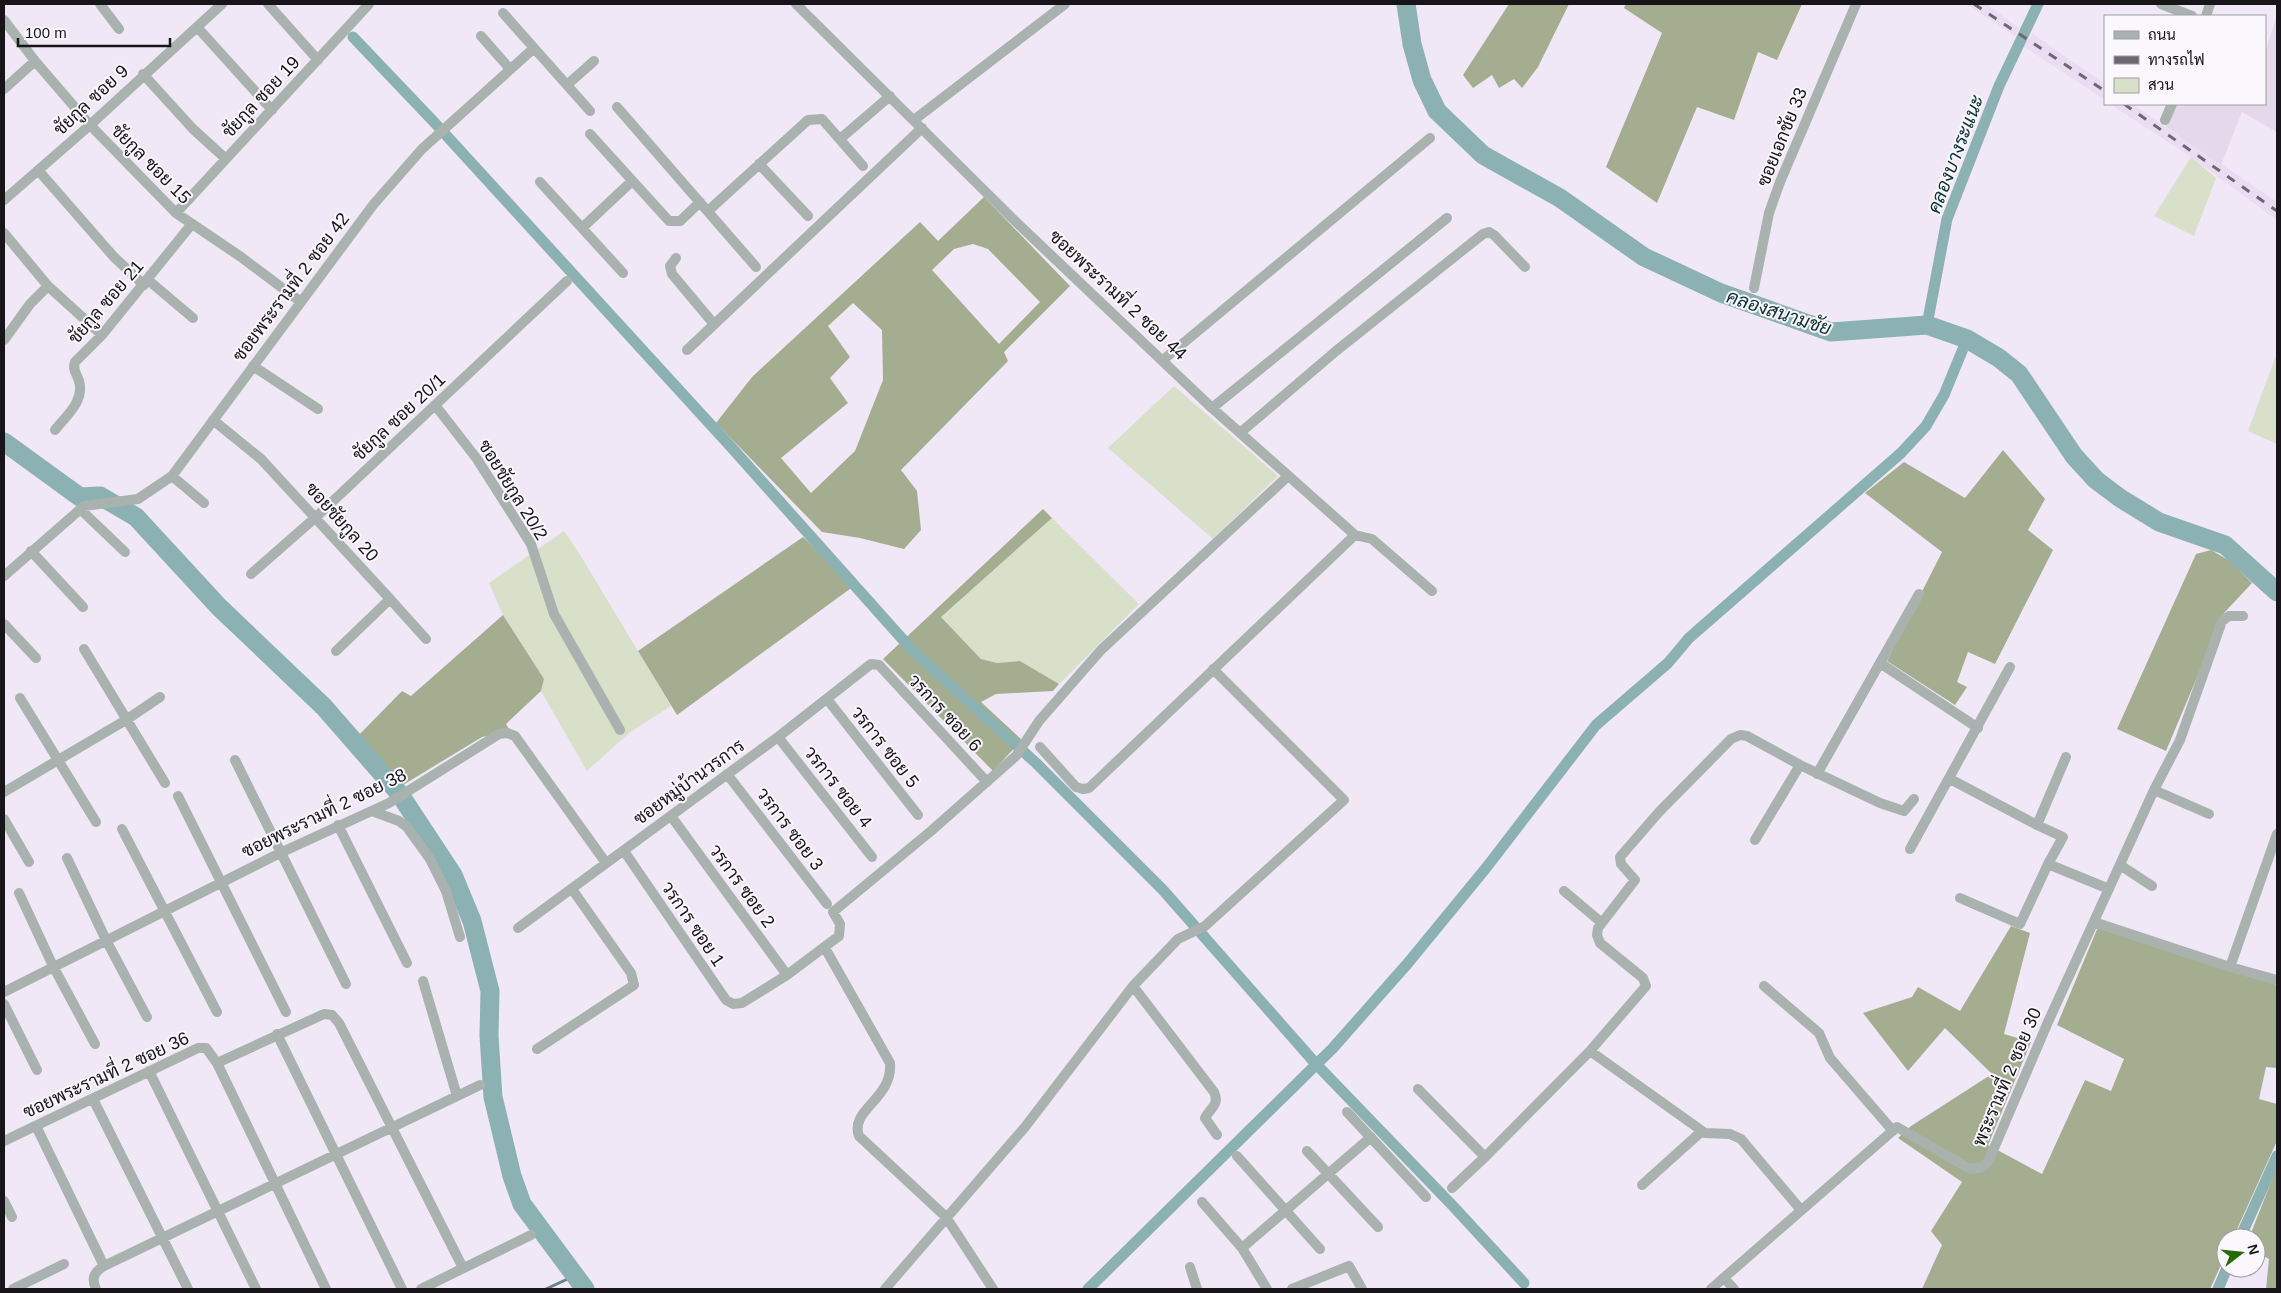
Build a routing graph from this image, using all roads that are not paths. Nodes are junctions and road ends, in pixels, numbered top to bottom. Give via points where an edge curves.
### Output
1 (100, 4) edge
2 (222, 4) edge
3 (268, 4) edge
4 (369, 4) edge
5 (796, 4) edge
6 (1065, 4) edge
7 (1856, 4) edge
8 (2161, 4) edge
9 (503, 14) dead end
10 (2189, 15) edge
11 (4, 20) edge
12 (197, 27) junction
13 (119, 29) dead end
14 (481, 36) dead end
15 (534, 48) junction
16 (318, 60) junction
17 (35, 61) junction
18 (594, 61) dead end
19 (510, 69) junction
20 (144, 74) junction
21 (568, 84) junction
22 (4, 89) edge
23 (890, 96) junction
24 (2172, 105) edge
25 (618, 107) dead end
26 (272, 110) junction
27 (590, 111) dead end
28 (914, 120) junction
29 (2165, 120) dead end
30 (90, 125) junction
31 (922, 128) junction
32 (590, 134) dead end
33 (1430, 138) dead end
34 (840, 139) junction
35 (226, 159) junction
36 (759, 164) junction
37 (863, 166) dead end
38 (38, 170) junction
39 (632, 181) junction
40 (540, 182) dead end
41 (4, 200) edge
42 (700, 202) junction
43 (708, 211) junction
44 (176, 214) junction
45 (808, 216) dead end
46 (1446, 218) dead end
47 (191, 225) junction
48 (582, 228) junction
49 (4, 233) edge
50 (676, 258) dead end
51 (1525, 266) dead end
52 (756, 267) dead end
53 (623, 273) dead end
54 (567, 281) dead end
55 (146, 282) junction
56 (48, 286) junction
57 (1754, 288) dead end
58 (301, 302) junction
59 (193, 318) dead end
60 (713, 324) junction
61 (102, 335) junction
62 (4, 340) edge
63 (687, 350) dead end
64 (1163, 360) junction
65 (253, 366) junction
66 (435, 405) junction
67 (1212, 408) junction
68 (318, 409) dead end
69 (212, 420) junction
70 (55, 430) dead end
71 (1240, 432) junction
72 (172, 476) junction
73 (1287, 476) junction
74 (204, 503) dead end
75 (80, 509) junction
76 (316, 517) junction
77 (1355, 536) junction
78 (32, 551) junction
79 (125, 552) dead end
80 (251, 574) dead end
81 (4, 576) edge
82 (1432, 590) dead end
83 (1919, 594) dead end
84 (390, 599) junction
85 (83, 607) dead end
86 (2244, 616) dead end
87 (4, 624) edge
88 (426, 639) dead end
89 (84, 649) dead end
90 (336, 651) dead end
91 (36, 658) dead end
92 (1880, 663) junction
93 (879, 665) joint
94 (2010, 667) dead end
95 (1213, 669) junction
96 (160, 697) dead end
97 (20, 698) dead end
98 (827, 699) junction
99 (126, 720) junction
100 (1978, 728) junction
101 (620, 730) dead end
102 (778, 737) junction
103 (1040, 748) dead end
104 (2066, 757) dead end
105 (57, 759) junction
106 (235, 760) dead end
107 (1800, 765) junction
108 (727, 774) junction
109 (1817, 774) junction
110 (1950, 779) junction
111 (987, 782) junction
112 (165, 784) dead end
113 (2154, 790) junction
114 (4, 792) edge
115 (178, 796) dead end
116 (1914, 799) dead end
117 (372, 811) junction
118 (918, 814) dead end
119 (2209, 814) dead end
120 (671, 816) junction
121 (4, 819) edge
122 (96, 822) dead end
123 (338, 825) junction
124 (2037, 826) junction
125 (122, 829) dead end
126 (2277, 834) edge
127 (1755, 840) dead end
128 (1910, 849) dead end
129 (624, 851) junction
130 (280, 853) junction
131 (872, 857) dead end
132 (67, 858) dead end
133 (29, 862) dead end
134 (606, 863) junction
135 (2048, 864) junction
136 (2120, 865) junction
137 (220, 883) junction
138 (2152, 886) dead end
139 (572, 889) junction
140 (2109, 889) junction
141 (1564, 891) dead end
142 (19, 893) dead end
143 (1960, 898) dead end
144 (830, 908) junction
145 (164, 911) junction
146 (2094, 922) junction
147 (1602, 923) junction
148 (518, 928) dead end
149 (460, 937) dead end
150 (106, 940) junction
151 (825, 948) junction
152 (407, 963) dead end
153 (54, 966) junction
154 (2230, 967) junction
155 (787, 975) junction
156 (2277, 980) edge
157 (423, 981) dead end
158 (346, 984) dead end
159 (1133, 986) junction
160 (1764, 986) dead end
161 (4, 992) edge
162 (4, 1004) edge
163 (217, 1012) dead end
164 (286, 1012) dead end
165 (147, 1017) dead end
166 (277, 1034) junction
167 (95, 1044) dead end
168 (537, 1049) dead end
169 (1590, 1051) junction
170 (217, 1063) junction
171 (36, 1070) dead end
172 (149, 1072) junction
173 (480, 1085) dead end
174 (1418, 1089) dead end
175 (457, 1096) junction
176 (93, 1099) junction
177 (1347, 1112) dead end
178 (36, 1126) junction
179 (390, 1127) junction
180 (1702, 1131) junction
181 (1892, 1132) junction
182 (1217, 1135) dead end
183 (1371, 1137) junction
184 (4, 1142) edge
185 (1307, 1151) dead end
186 (336, 1155) junction
187 (1237, 1156) dead end
188 (1486, 1157) junction
189 (1330, 1173) junction
190 (276, 1184) junction
191 (1642, 1185) dead end
192 (1452, 1188) dead end
193 (1426, 1197) dead end
194 (4, 1201) edge
195 (1202, 1202) dead end
196 (1801, 1210) junction
197 (1287, 1211) junction
198 (218, 1212) junction
199 (946, 1216) junction
200 (12, 1217) dead end
201 (1378, 1227) dead end
202 (531, 1235) dead end
203 (163, 1238) junction
204 (1242, 1248) junction
205 (1320, 1249) dead end
206 (64, 1264) dead end
207 (104, 1266) junction
208 (1190, 1266) dead end
209 (463, 1268) junction
210 (1724, 1278) junction
211 (13, 1289) edge
212 (96, 1289) edge
213 (188, 1289) edge
214 (256, 1289) edge
215 (326, 1289) edge
216 (402, 1289) edge
217 (421, 1289) edge
218 (885, 1289) edge
219 (993, 1289) edge
220 (1197, 1289) edge
221 (1267, 1289) edge
222 (1292, 1289) edge
223 (1362, 1289) edge
224 (1711, 1289) edge
225 (1734, 1289) edge

1 - 13 street
2 - 12 street, ชัยกูล ซอย 9
3 - 16 street
4 - 16 street, ชัยกูล ซอย 19
5 - 23 street, ซอยพระรามที่ 2 ซอย 44
6 - 28 street
7 - 57 street, ซอยเอกชัย 33 via 1780,182 1769,214
8 - 10 street
9 - 15 street
11 - 17 street, ชัยกูล ซอย 15
12 - 20 street, ชัยกูล ซอย 9
12 - 26 street
14 - 19 street
15 - 19 street, ซอยพระรามที่ 2 ซอย 42
15 - 21 street
16 - 26 street, ชัยกูล ซอย 19
17 - 22 street
17 - 30 street, ชัยกูล ซอย 15
18 - 21 street
19 - 58 street, ซอยพระรามที่ 2 ซอย 42 via 413,158 373,205
20 - 30 street, ชัยกูล ซอย 9
20 - 35 street via 193,129
21 - 27 street
23 - 28 street, ซอยพระรามที่ 2 ซอย 44
23 - 34 street
24 - 29 street
25 - 42 street
26 - 35 street, ชัยกูล ซอย 19
28 - 31 street, ซอยพระรามที่ 2 ซอย 44
30 - 38 street, ชัยกูล ซอย 9
30 - 44 street, ชัยกูล ซอย 15
31 - 60 street
31 - 64 street, ซอยพระรามที่ 2 ซอย 44 via 1015,221
32 - 39 street
33 - 64 street
34 - 36 street via 822,119 808,120
34 - 37 street
35 - 44 street, ชัยกูล ซอย 19
36 - 43 street
36 - 45 street
38 - 41 street, ชัยกูล ซอย 9
38 - 55 street via 114,257
39 - 42 street via 669,222 680,221
39 - 48 street
40 - 48 street
42 - 43 street
43 - 52 street
44 - 47 street, ชัยกูล ซอย 15
46 - 67 street
47 - 55 street, ชัยกูล ซอย 21
47 - 58 street, ชัยกูล ซอย 15 via 241,256
48 - 53 street
49 - 56 street
50 - 60 street via 670,266 672,274
51 - 71 street via 1494,235 1489,232 1483,234
54 - 66 street, ชัยกูล ซอย 20/1
55 - 59 street
55 - 61 street, ชัยกูล ซอย 21
56 - 61 street
56 - 62 street via 30,304
58 - 65 street, ซอยพระรามที่ 2 ซอย 42
60 - 63 street
61 - 70 street, ชัยกูล ซอย 21 via 75,362 73,367 81,390 77,404
64 - 67 street, ซอยพระรามที่ 2 ซอย 44
65 - 68 street
65 - 69 street, ซอยพระรามที่ 2 ซอย 42
66 - 76 street, ชัยกูล ซอย 20/1
66 - 101 street, ซอยชัยกูล 20/2 via 478,459 531,544 554,614
67 - 71 street, ซอยพระรามที่ 2 ซอย 44
69 - 72 street, ซอยพระรามที่ 2 ซอย 42
69 - 76 street, ซอยชัยกูล 20 via 261,459
71 - 73 street, ซอยพระรามที่ 2 ซอย 44
72 - 74 street
72 - 75 street, ซอยพระรามที่ 2 ซอย 42 via 138,498
73 - 77 street, ซอยพระรามที่ 2 ซอย 44
73 - 111 street via 1101,650 1045,714 1016,756
75 - 78 street, ซอยพระรามที่ 2 ซอย 42
75 - 79 street
76 - 80 street, ชัยกูล ซอย 20/1
76 - 84 street, ซอยชัยกูล 20
77 - 82 street, ซอยพระรามที่ 2 ซอย 44 via 1372,539
77 - 95 street
78 - 81 street, ซอยพระรามที่ 2 ซอย 42
78 - 85 street
83 - 92 street
84 - 88 street, ซอยชัยกูล 20
84 - 90 street
86 - 113 street, พระรามที่ 2 ซอย 30 via 2229,616 2222,621 2180,740
87 - 91 street
89 - 99 street
92 - 100 street
92 - 109 street
93 - 98 street, ซอยหมู่บ้านวรการ via 863,668
93 - 111 street, วรการ ซอย 6
94 - 100 street
95 - 103 street via 1089,788 1076,787
95 - 159 street via 1344,800 1205,926 1178,939
96 - 99 street
97 - 105 street
98 - 102 street, ซอยหมู่บ้านวรการ
98 - 118 street, วรการ ซอย 5
99 - 105 street
99 - 112 street
100 - 110 street
102 - 108 street, ซอยหมู่บ้านวรการ
102 - 131 street, วรการ ซอย 4
104 - 124 street
105 - 114 street
105 - 122 street
106 - 130 street
107 - 109 street
107 - 127 street
107 - 147 street via 1747,736 1731,738 1620,857 1621,864 1635,880
108 - 120 street, ซอยหมู่บ้านวรการ
108 - 144 street, วรการ ซอย 3
109 - 116 street via 1900,811 1907,810
110 - 124 street
110 - 128 street
111 - 144 street
113 - 119 street
113 - 136 street, พระรามที่ 2 ซอย 30
115 - 137 street
117 - 123 street, ซอยพระรามที่ 2 ซอย 38
117 - 134 street, ซอยพระรามที่ 2 ซอย 38 via 406,793 464,754 507,732 515,736
117 - 149 street via 407,827 430,859 446,890
120 - 129 street, ซอยหมู่บ้านวรการ
120 - 155 street, วรการ ซอย 2
121 - 133 street
123 - 130 street, ซอยพระรามที่ 2 ซอย 38
123 - 152 street
124 - 135 street via 2062,837
125 - 145 street
126 - 154 street
129 - 134 street, ซอยหมู่บ้านวรการ
129 - 155 street, วรการ ซอย 1 via 726,1000 733,1004 742,1003
130 - 137 street, ซอยพระรามที่ 2 ซอย 38
130 - 158 street
132 - 150 street
134 - 139 street, ซอยหมู่บ้านวรการ
135 - 140 street
135 - 143 street via 2020,924
136 - 138 street
136 - 140 street, พระรามที่ 2 ซอย 30
137 - 145 street, ซอยพระรามที่ 2 ซอย 38
137 - 164 street
139 - 148 street, ซอยหมู่บ้านวรการ
139 - 168 street via 631,972 634,985
140 - 146 street, พระรามที่ 2 ซอย 30
141 - 147 street
142 - 153 street
144 - 151 street, วรการ ซอย 3 via 840,924 839,936
145 - 150 street, ซอยพระรามที่ 2 ซอย 38
145 - 163 street
146 - 154 street
146 - 181 street, พระรามที่ 2 ซอย 30 via 1989,1160 1983,1167 1970,1169 1897,1127
147 - 169 street via 1597,935 1600,943 1643,978 1646,986
150 - 153 street, ซอยพระรามที่ 2 ซอย 38
150 - 165 street
151 - 155 street
151 - 199 street via 890,1063 888,1083 857,1121 859,1136
153 - 161 street, ซอยพระรามที่ 2 ซอย 38
153 - 167 street
154 - 156 street
157 - 175 street
159 - 182 street via 1214,1092 1216,1104 1205,1118
159 - 199 street via 1025,1127
160 - 181 street via 1819,1033 1830,1058
162 - 171 street
166 - 170 street
166 - 179 street via 324,1014 332,1015
166 - 186 street
169 - 180 street
169 - 188 street
170 - 172 street, ซอยพระรามที่ 2 ซอย 36 via 206,1048 198,1048
170 - 190 street
172 - 176 street, ซอยพระรามที่ 2 ซอย 36
172 - 198 street
173 - 175 street
174 - 188 street
175 - 179 street
176 - 178 street, ซอยพระรามที่ 2 ซอย 36
176 - 203 street
177 - 183 street
178 - 184 street, ซอยพระรามที่ 2 ซอย 36
178 - 207 street
179 - 186 street
179 - 209 street
180 - 191 street
180 - 196 street via 1712,1135 1736,1135 1742,1139
181 - 196 street
183 - 189 street
183 - 193 street
185 - 189 street
186 - 190 street
186 - 216 street
187 - 197 street
188 - 192 street
189 - 197 street
189 - 201 street
190 - 198 street
190 - 215 street
194 - 200 street
195 - 204 street
196 - 210 street
197 - 204 street
197 - 205 street
198 - 203 street
198 - 214 street
199 - 218 street
199 - 219 street
202 - 209 street
203 - 207 street
203 - 213 street
204 - 221 street
206 - 211 street
207 - 212 street via 94,1276 92,1282
208 - 220 street
209 - 217 street
210 - 224 street
210 - 225 street
222 - 223 street via 1349,1266

